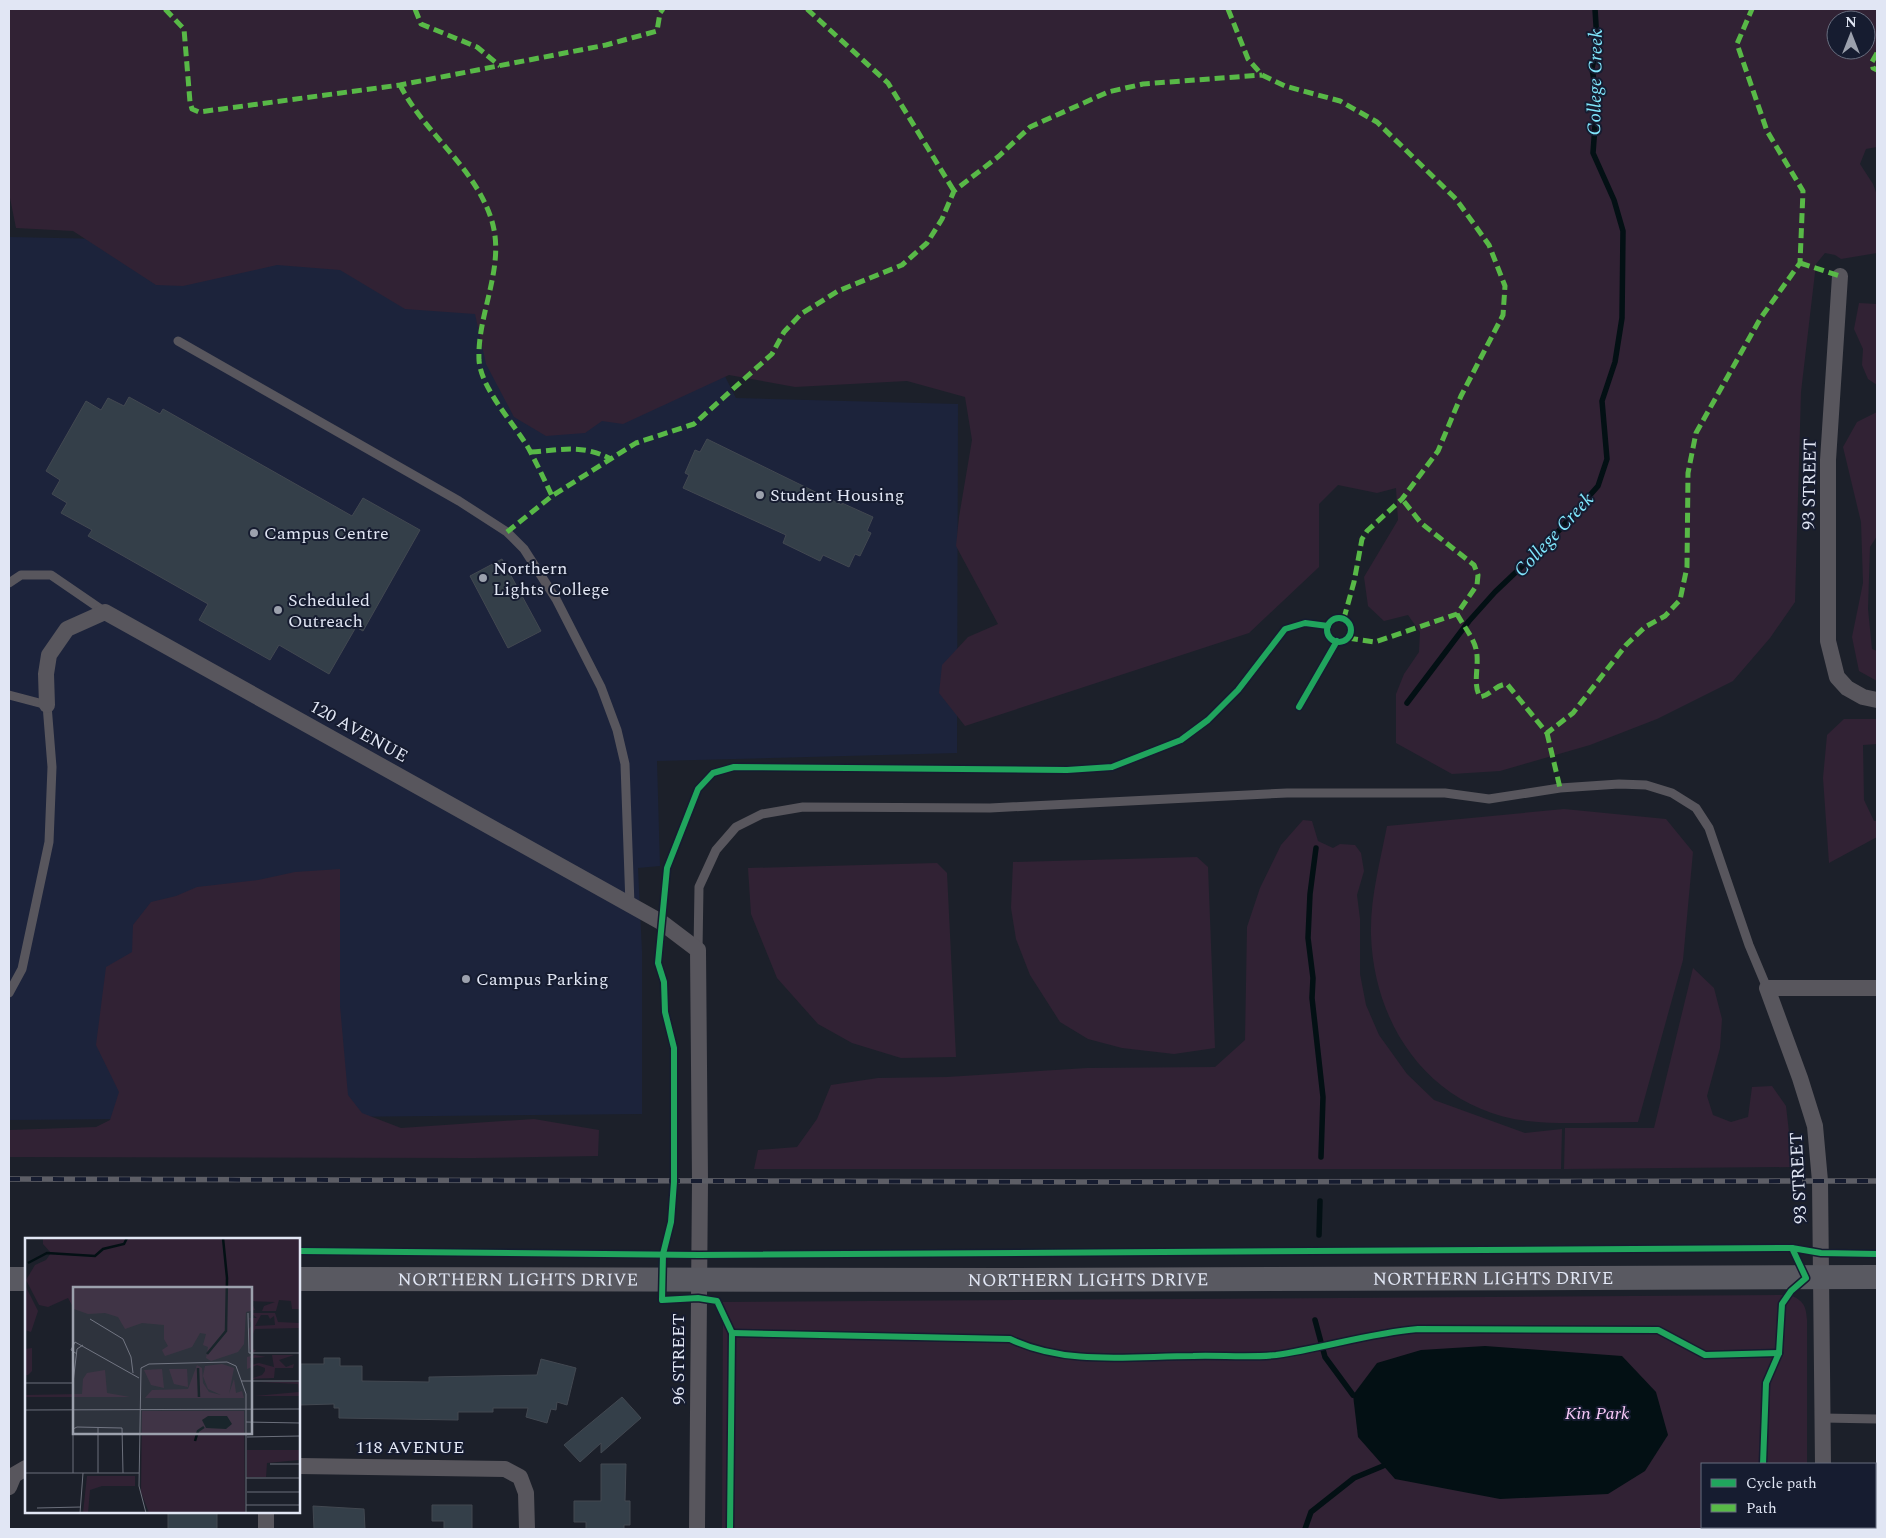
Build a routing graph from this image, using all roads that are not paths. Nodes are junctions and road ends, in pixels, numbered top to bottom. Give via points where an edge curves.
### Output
1 (1840, 276) dead end
2 (178, 341) dead end
3 (9, 583) edge
4 (105, 612) junction
5 (9, 695) edge
6 (1877, 700) edge
7 (47, 705) junction
8 (630, 905) junction
9 (698, 950) junction
10 (1767, 988) junction
11 (1877, 988) edge
12 (9, 993) edge
13 (1821, 1277) junction
14 (1877, 1278) edge
15 (9, 1279) edge
16 (25, 1279) edge
17 (300, 1279) edge
18 (698, 1279) junction
19 (1823, 1418) junction
20 (1877, 1419) edge
21 (1823, 1463) edge
22 (300, 1466) edge
23 (266, 1513) edge
24 (266, 1529) edge
25 (527, 1529) edge
26 (697, 1529) edge

1 - 6 street, 93 STREET via 1828,460 1828,641 1837,677 1847,688
2 - 8 lane via 451,496 507,532 524,549 543,577 601,687 617,730 624,764
3 - 4 lane via 21,575 50,575
4 - 7 street via 67,629 49,655
4 - 8 street, 120 AVENUE
5 - 7 lane
7 - 12 lane via 52,768 49,842 22,969
8 - 9 street, 120 AVENUE via 661,922
9 - 10 lane via 699,887 716,850 736,827 762,814 803,807 990,808 1287,793 1445,794 1489,799 1560,788 1619,784 1672,792 1696,808 1709,828
9 - 18 street, 96 STREET
10 - 11 street
10 - 13 street, 93 STREET via 1815,1126 1820,1181
13 - 14 main road, NORTHERN LIGHTS DRIVE
13 - 18 main road, NORTHERN LIGHTS DRIVE
13 - 19 street, 93 STREET
15 - 16 main road
17 - 18 main road, NORTHERN LIGHTS DRIVE
18 - 26 street, 96 STREET
19 - 20 lane
19 - 21 street, 93 STREET
22 - 25 street, 118 AVENUE via 505,1468 520,1477 526,1493
23 - 24 street

